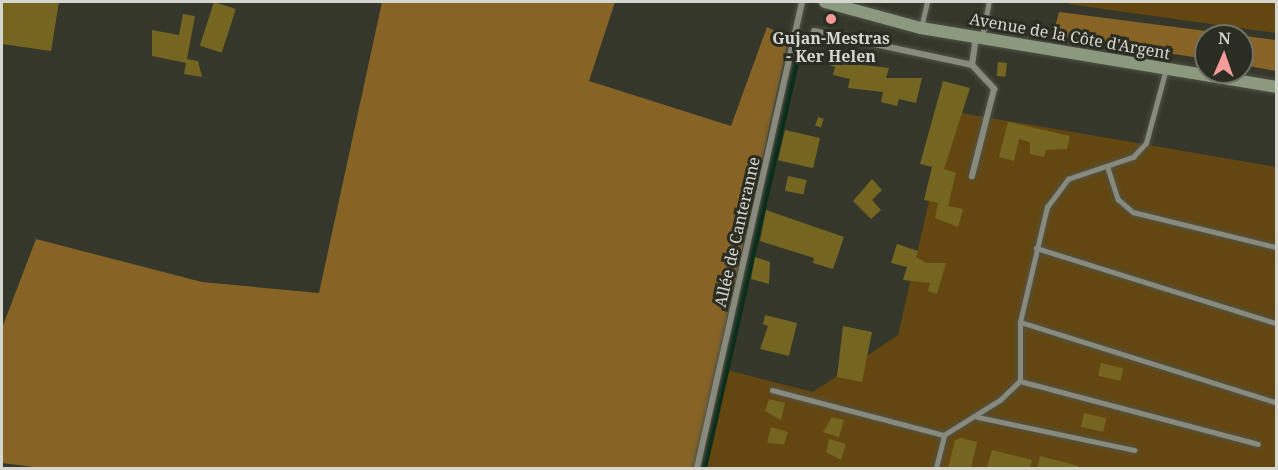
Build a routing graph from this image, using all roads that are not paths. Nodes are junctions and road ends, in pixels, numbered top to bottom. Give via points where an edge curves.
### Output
1 (802, 2) edge
2 (825, 2) edge
3 (927, 2) edge
4 (989, 2) edge
5 (921, 28) junction
6 (814, 32) dead end
7 (979, 38) junction
8 (972, 65) junction
9 (1166, 69) junction
10 (1276, 87) edge
11 (1108, 168) junction
12 (972, 176) dead end
13 (1276, 247) edge
14 (1036, 248) junction
15 (1020, 322) junction
16 (1276, 323) edge
17 (1020, 381) junction
18 (772, 390) dead end
19 (1276, 402) edge
20 (978, 417) junction
21 (944, 435) junction
22 (1258, 444) dead end
23 (1135, 450) dead end
24 (697, 468) edge
25 (936, 468) edge

1 - 24 street, Allée de Canteranne
2 - 5 main road, Avenue de la Côte d'Argent
3 - 5 lane
4 - 7 lane
5 - 7 main road, Avenue de la Côte d'Argent
6 - 8 street
7 - 8 street
7 - 9 main road, Avenue de la Côte d'Argent
8 - 12 street via 994,89
9 - 10 main road, Avenue de la Côte d'Argent
9 - 11 lane via 1146,143 1133,157
11 - 13 lane via 1118,199 1133,212
11 - 14 lane via 1068,179 1057,190
14 - 15 lane
14 - 16 lane
15 - 17 lane
15 - 19 lane
17 - 20 lane
17 - 22 lane
18 - 21 lane
20 - 21 lane
20 - 23 lane
21 - 25 lane

